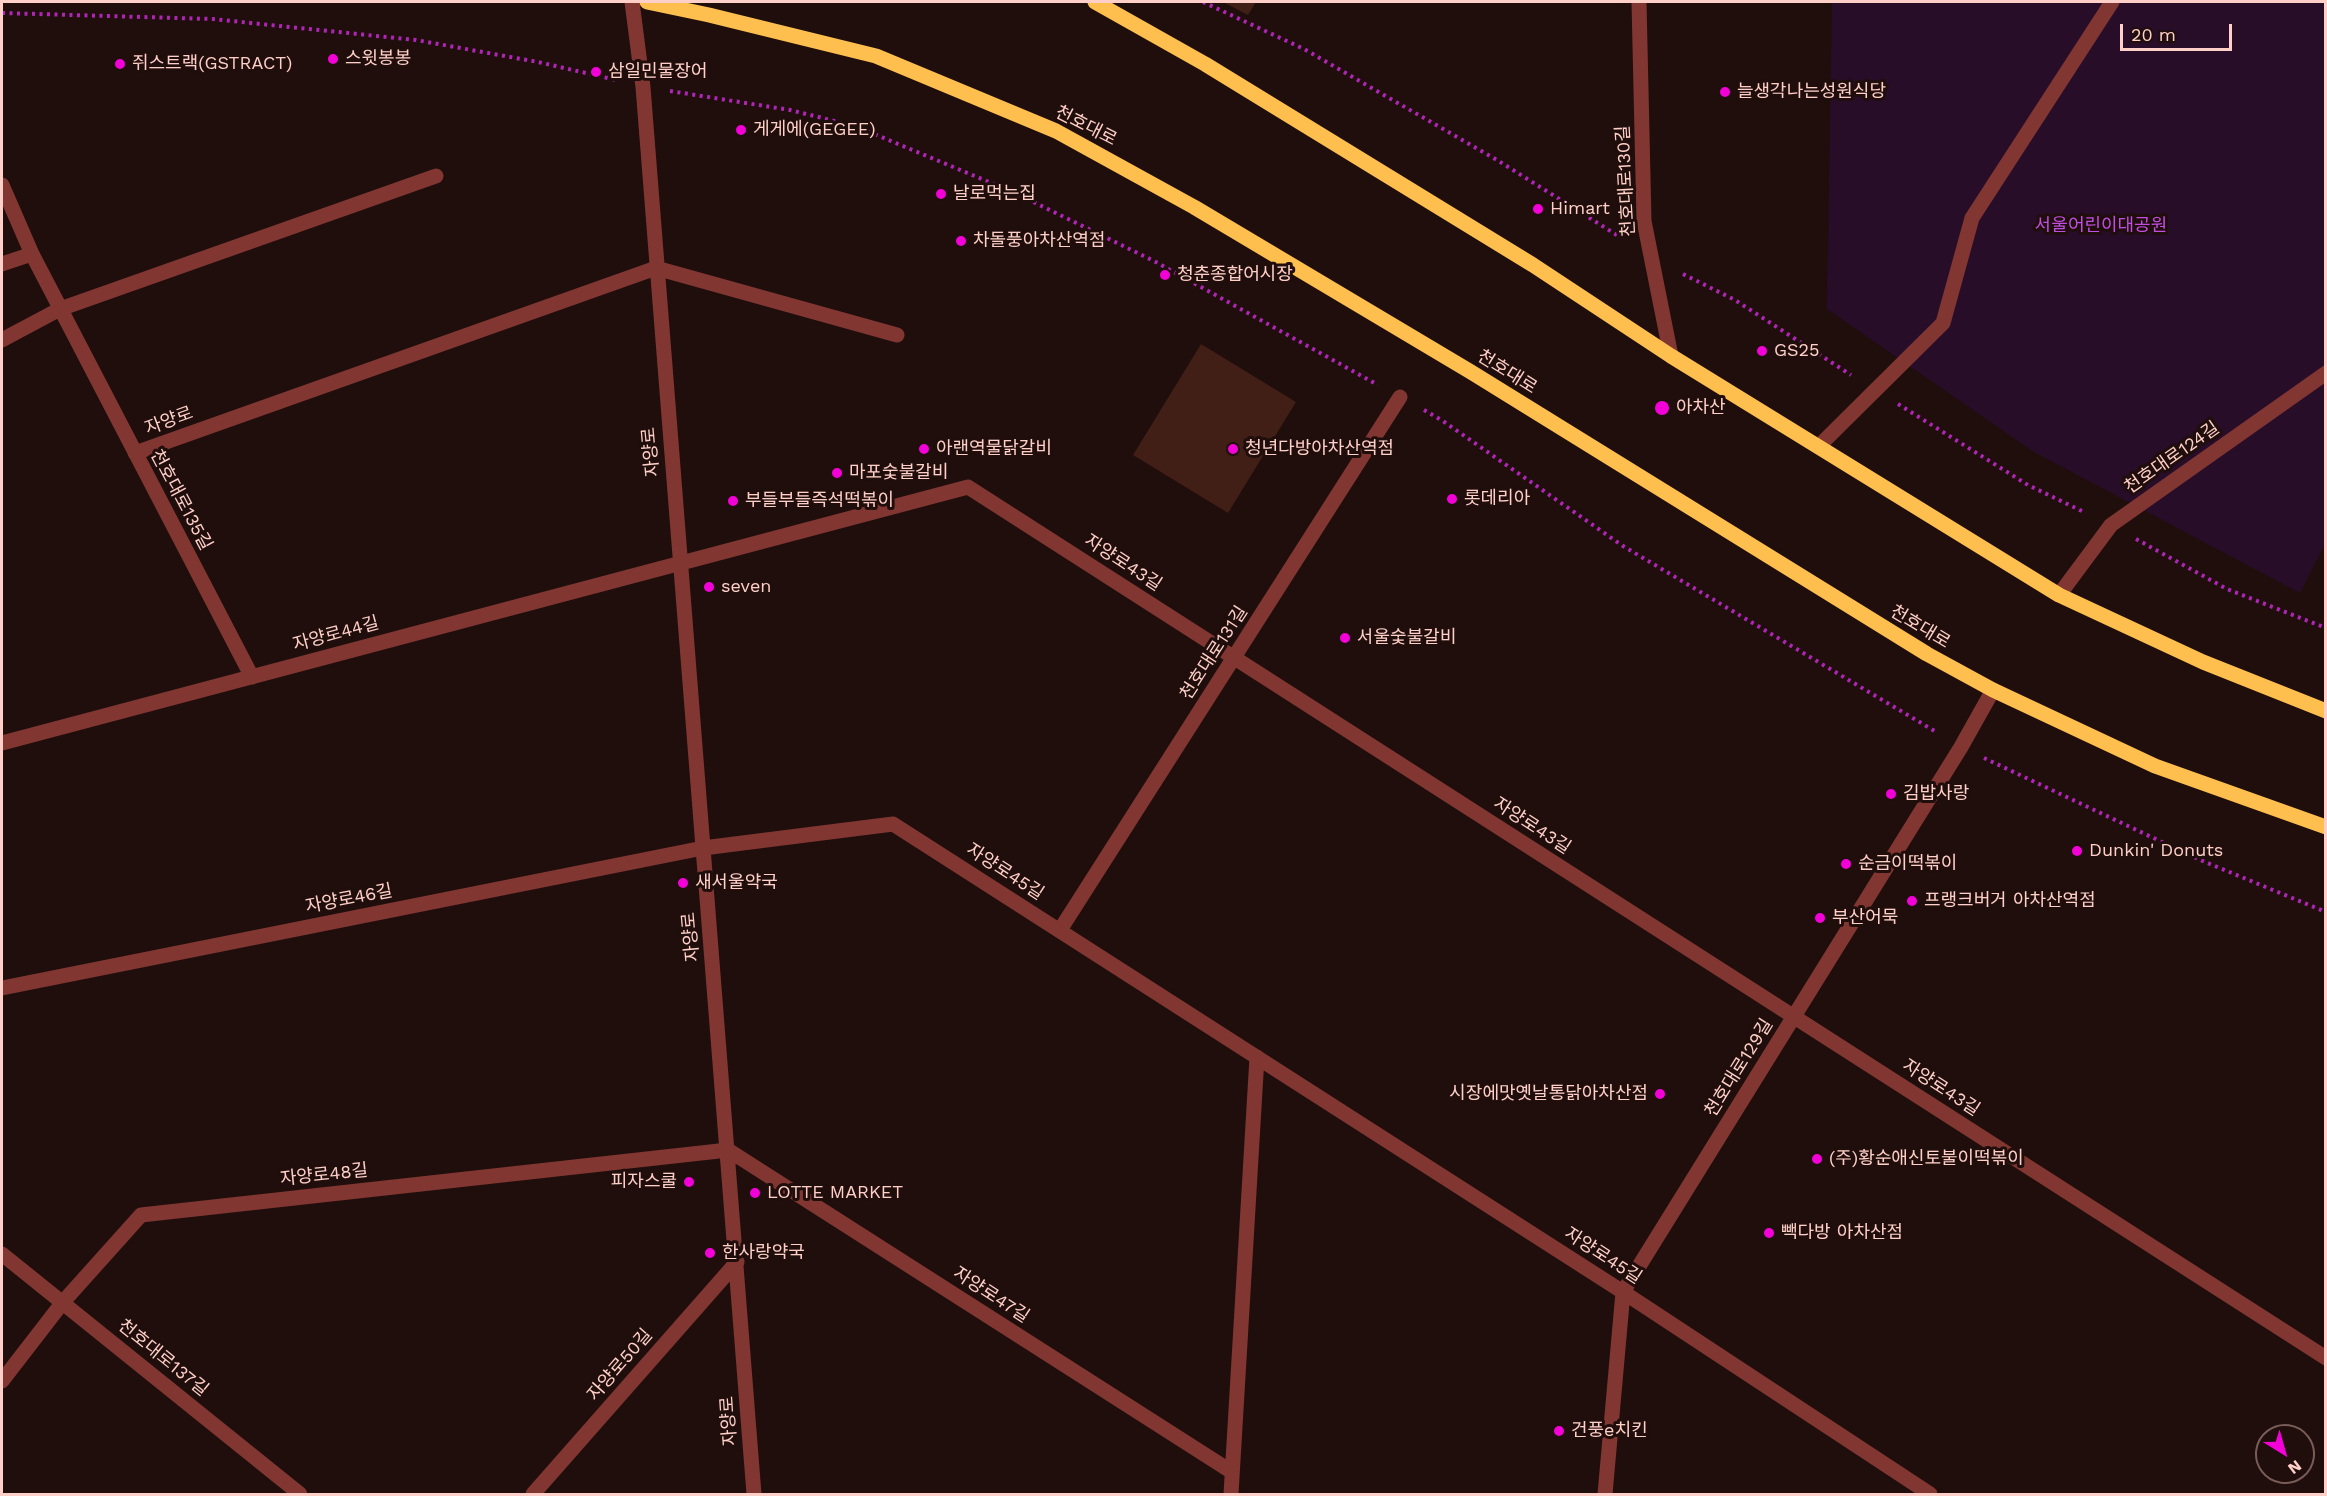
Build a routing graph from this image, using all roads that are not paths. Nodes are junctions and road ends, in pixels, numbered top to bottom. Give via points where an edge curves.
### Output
1 (632, 2) edge
2 (647, 2) edge
3 (1095, 2) edge
4 (1639, 2) edge
5 (2112, 2) edge
6 (435, 176) dead end
7 (2, 185) edge
8 (32, 254) junction
9 (2, 264) edge
10 (656, 268) junction
11 (60, 309) junction
12 (897, 335) dead end
13 (2, 340) edge
14 (1671, 356) junction
15 (2325, 373) edge
16 (1400, 397) road end
17 (1819, 446) junction
18 (135, 453) junction
19 (680, 564) junction
20 (2060, 595) junction
21 (1234, 658) junction
22 (252, 676) junction
23 (1993, 690) junction
24 (2325, 711) edge
25 (2, 743) edge
26 (2325, 826) edge
27 (704, 848) junction
28 (1060, 930) junction
29 (2, 988) edge
30 (1793, 1017) junction
31 (1257, 1057) junction
32 (728, 1150) junction
33 (2, 1254) edge
34 (737, 1262) junction
35 (1623, 1292) junction
36 (63, 1302) junction
37 (2325, 1358) edge
38 (2, 1381) edge
39 (1232, 1472) junction
40 (1926, 1493) edge
41 (300, 1494) edge
42 (532, 1494) edge
43 (754, 1494) edge
44 (1231, 1494) edge
45 (1605, 1494) edge

1 - 10 street, 자양로 via 643,87
2 - 23 main road, 천호대로 via 876,56 1056,131 1194,207 1471,372 1927,654
3 - 14 main road via 1205,64 1513,253
4 - 14 street, 천호대로130길 via 1644,220
5 - 17 street via 1971,218 1943,323
6 - 11 street
7 - 8 street, 천호대로135길
8 - 9 street
8 - 11 street, 천호대로135길
10 - 12 street
10 - 18 street, 자양로
10 - 19 street, 자양로
11 - 13 street
11 - 18 street, 천호대로135길
14 - 17 main road
15 - 20 street, 천호대로124길 via 2111,525
16 - 21 street, 천호대로131길
17 - 20 main road
18 - 22 street, 천호대로135길
19 - 21 street, 자양로43길 via 968,487
19 - 22 street, 자양로44길
19 - 27 street, 자양로
20 - 24 main road via 2203,662
21 - 28 street, 천호대로131길
21 - 30 street, 자양로43길
22 - 25 street, 자양로44길
23 - 26 main road, 천호대로 via 2155,766
23 - 30 street, 천호대로129길
27 - 28 street, 자양로45길 via 893,824
27 - 29 street, 자양로46길
27 - 32 street, 자양로
28 - 31 street, 자양로45길
30 - 35 street, 천호대로129길
30 - 37 street, 자양로43길
31 - 35 street, 자양로45길
31 - 39 street
32 - 34 street, 자양로
32 - 36 street, 자양로48길 via 141,1215
32 - 39 street, 자양로47길
33 - 36 street, 천호대로137길
34 - 42 street, 자양로50길
34 - 43 street, 자양로
35 - 40 street, 자양로45길
35 - 45 street, 천호대로129길
36 - 38 street, 자양로48길
36 - 41 street, 천호대로137길
39 - 44 street

